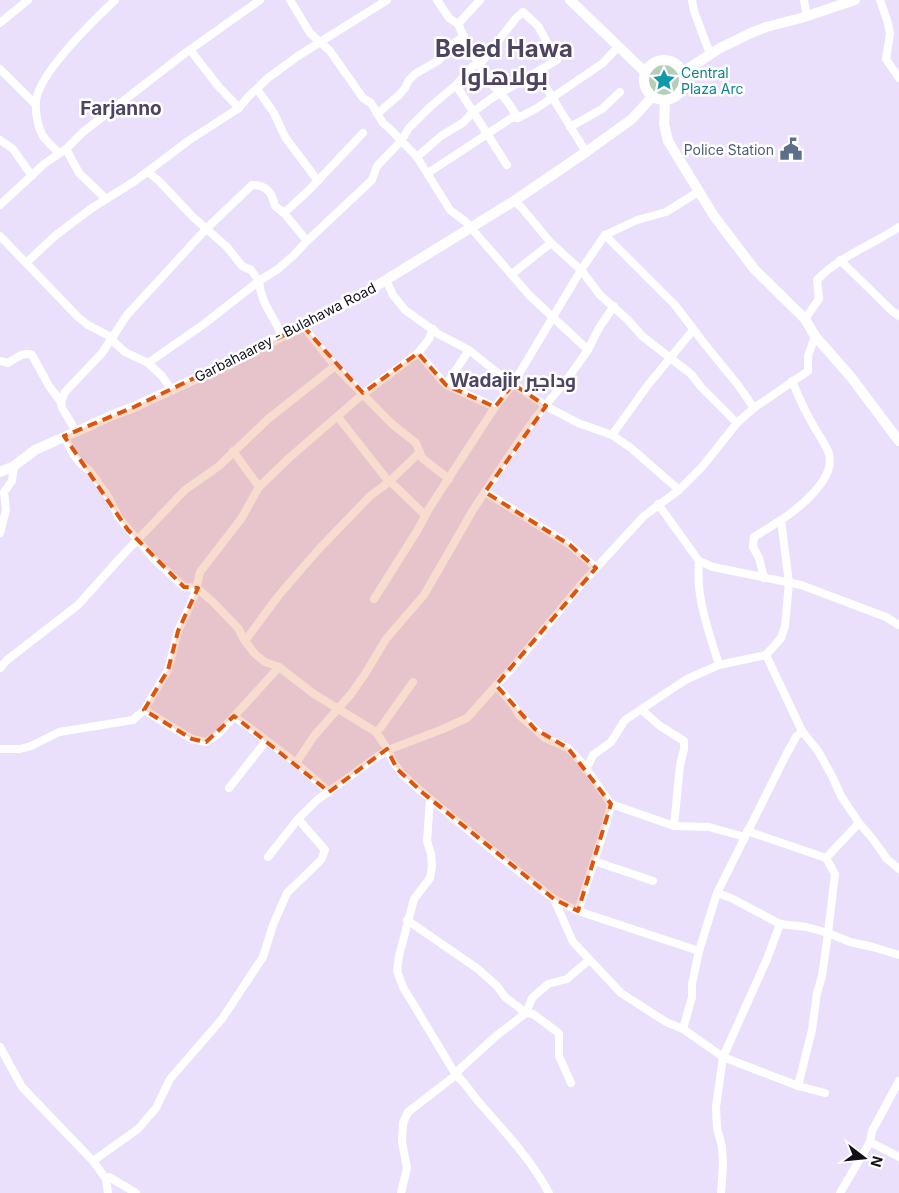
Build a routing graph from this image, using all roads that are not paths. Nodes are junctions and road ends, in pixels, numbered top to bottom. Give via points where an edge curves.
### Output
1 (28, 0) edge
2 (115, 0) edge
3 (260, 0) edge
4 (290, 0) edge
5 (387, 0) edge
6 (437, 0) edge
7 (480, 0) edge
8 (570, 0) edge
9 (692, 0) edge
10 (804, 0) edge
11 (852, 0) edge
12 (880, 0) edge
13 (807, 17) junction
14 (0, 23) edge
15 (458, 24) junction
16 (464, 36) junction
17 (319, 43) junction
18 (618, 47) junction
19 (190, 50) junction
20 (710, 54) junction
21 (480, 64) junction
22 (0, 69) edge
23 (540, 71) junction
24 (645, 72) junction
25 (683, 72) junction
26 (899, 78) edge
27 (456, 85) junction
28 (256, 89) junction
29 (620, 92) dead end
30 (500, 93) junction
31 (552, 97) junction
32 (652, 97) junction
33 (665, 101) junction
34 (36, 104) junction
35 (239, 108) junction
36 (473, 112) junction
37 (377, 114) junction
38 (518, 118) junction
39 (570, 127) junction
40 (363, 133) dead end
41 (488, 133) junction
42 (0, 140) edge
43 (401, 141) junction
44 (62, 151) junction
45 (586, 152) junction
46 (417, 157) junction
47 (507, 165) dead end
48 (148, 172) junction
49 (428, 173) junction
50 (32, 176) junction
51 (318, 181) junction
52 (698, 192) junction
53 (106, 199) junction
54 (514, 201) junction
55 (0, 205) edge
56 (284, 213) junction
57 (899, 227) edge
58 (207, 228) junction
59 (469, 228) junction
60 (605, 235) junction
61 (0, 236) edge
62 (307, 241) junction
63 (551, 243) junction
64 (840, 260) junction
65 (27, 262) junction
66 (581, 270) junction
67 (512, 274) junction
68 (386, 280) junction
69 (260, 281) junction
70 (614, 306) junction
71 (899, 316) edge
72 (554, 318) junction
73 (805, 319) junction
74 (303, 326) junction
75 (433, 329) junction
76 (693, 330) junction
77 (815, 336) junction
78 (111, 337) junction
79 (282, 337) junction
80 (469, 350) junction
81 (588, 350) junction
82 (418, 353) junction
83 (672, 358) junction
84 (0, 362) edge
85 (148, 363) junction
86 (335, 366) junction
87 (792, 381) junction
88 (513, 384) junction
89 (446, 385) junction
90 (171, 389) junction
91 (363, 394) junction
92 (61, 402) junction
93 (546, 406) junction
94 (494, 407) junction
95 (754, 408) junction
96 (338, 417) junction
97 (737, 423) junction
98 (76, 431) junction
99 (612, 435) junction
100 (64, 436) junction
101 (899, 441) edge
102 (233, 451) junction
103 (420, 452) junction
104 (14, 466) junction
105 (0, 472) edge
106 (449, 479) junction
107 (389, 482) junction
108 (259, 487) junction
109 (679, 490) junction
110 (485, 492) junction
111 (658, 504) junction
112 (425, 515) junction
113 (781, 520) junction
114 (0, 533) edge
115 (137, 539) junction
116 (699, 561) junction
117 (596, 568) junction
118 (764, 578) junction
119 (789, 583) junction
120 (197, 588) junction
121 (374, 598) dead end
122 (899, 625) edge
123 (245, 641) junction
124 (766, 654) junction
125 (720, 665) junction
126 (0, 668) edge
127 (279, 668) junction
128 (413, 682) dead end
129 (496, 685) junction
130 (340, 708) junction
131 (144, 710) junction
132 (642, 710) junction
133 (234, 716) junction
134 (802, 731) junction
135 (376, 732) junction
136 (266, 741) junction
137 (0, 749) edge
138 (388, 750) junction
139 (296, 763) junction
140 (586, 770) junction
141 (229, 788) dead end
142 (329, 792) junction
143 (430, 799) junction
144 (610, 804) junction
145 (298, 819) junction
146 (859, 823) junction
147 (674, 826) junction
148 (746, 834) junction
149 (268, 857) dead end
150 (826, 858) junction
151 (594, 861) junction
152 (899, 869) edge
153 (653, 881) dead end
154 (717, 893) junction
155 (554, 899) junction
156 (578, 910) junction
157 (407, 920) junction
158 (780, 924) junction
159 (828, 932) junction
160 (699, 951) junction
161 (899, 955) edge
162 (589, 960) junction
163 (526, 1013) junction
164 (683, 1029) junction
165 (0, 1048) edge
166 (724, 1057) junction
167 (456, 1075) junction
168 (899, 1081) edge
169 (571, 1083) dead end
170 (798, 1086) junction
171 (825, 1093) dead end
172 (870, 1142) junction
173 (899, 1157) edge
174 (93, 1162) junction
175 (106, 1179) junction
176 (722, 1192) edge
177 (108, 1193) edge
178 (136, 1193) edge
179 (402, 1193) edge
180 (549, 1193) edge
181 (840, 1193) edge

1 - 14 street
2 - 34 street via 56,62 38,93
3 - 19 street
4 - 17 street
5 - 17 street
6 - 15 street via 449,18
7 - 15 street
8 - 18 main road
9 - 20 street
10 - 13 street
11 - 13 main road
12 - 26 street via 890,34 886,59
13 - 20 main road via 766,27
15 - 16 street
16 - 21 street
16 - 37 street via 439,60 415,74
17 - 28 street
17 - 37 street via 330,51
18 - 24 main road
18 - 31 street via 603,63
19 - 35 street
19 - 44 street
20 - 25 main road
21 - 23 street via 523,12 538,26 557,60
21 - 27 street
21 - 30 street
22 - 34 street
23 - 30 street
23 - 31 street
24 - 25 main road via 654,63 666,60 677,64
24 - 32 main road via 644,85
25 - 33 main road via 682,90
27 - 36 street
27 - 43 street via 409,128
28 - 35 street
28 - 51 street via 274,113 285,137
29 - 39 street via 602,109
30 - 36 street
30 - 38 street
31 - 38 street
31 - 39 street
32 - 33 main road
32 - 45 main road, Garbahaarey - Bulahawa Road via 632,118
33 - 52 main road via 664,124 668,141
34 - 44 street via 43,136
35 - 48 street
36 - 41 street
36 - 46 street
37 - 43 street
38 - 41 street via 512,118
39 - 45 street
40 - 51 street
41 - 47 street
41 - 49 street
42 - 50 street via 13,149
43 - 46 street
43 - 62 street via 377,166 372,180
44 - 50 street
44 - 53 street
45 - 54 main road, Garbahaarey - Bulahawa Road
46 - 49 street
48 - 53 street
48 - 58 street
49 - 59 street via 450,210
50 - 55 street
51 - 56 street
52 - 60 street via 666,212 637,220
52 - 73 main road via 755,270
53 - 65 street via 56,235
54 - 59 main road, Garbahaarey - Bulahawa Road
54 - 63 street
56 - 58 street via 275,206 267,189 252,186
56 - 62 street
57 - 64 street
58 - 69 street
58 - 78 street via 127,315
59 - 67 street
59 - 68 main road, Garbahaarey - Bulahawa Road
60 - 66 street
60 - 76 street via 676,305
61 - 65 street
62 - 69 street via 290,259
63 - 66 street
63 - 67 street
64 - 71 street
64 - 73 street via 817,280 819,299
65 - 78 street via 78,317
66 - 70 street via 592,287
66 - 72 street
67 - 72 street
68 - 74 main road, Garbahaarey - Bulahawa Road
68 - 75 street via 405,310
69 - 79 street via 265,306
69 - 85 street
70 - 81 street
70 - 83 street via 642,336
72 - 81 street
72 - 88 street
73 - 77 main road
74 - 79 main road, Garbahaarey - Bulahawa Road
74 - 86 street
75 - 80 street
75 - 82 street
76 - 83 street
76 - 95 street
77 - 87 street via 808,356 808,371
77 - 101 main road
78 - 85 street via 125,352
78 - 92 street via 102,352 70,386
79 - 90 main road, Garbahaarey - Bulahawa Road
80 - 88 street
80 - 89 street
81 - 93 street
82 - 89 street
82 - 91 street
83 - 97 street via 692,374
83 - 99 street
84 - 92 street via 8,363 28,353 32,355
85 - 90 street
86 - 91 street
86 - 102 street via 283,406
87 - 95 street
87 - 113 street via 829,455 829,467 814,492 797,510
88 - 93 street
88 - 94 street
89 - 94 street
90 - 98 main road, Garbahaarey - Bulahawa Road
91 - 96 street
91 - 103 street via 416,443
92 - 98 street
93 - 99 street via 578,424
93 - 110 street
94 - 106 street
95 - 97 street
96 - 107 street
96 - 108 street
97 - 109 street
98 - 100 main road, Garbahaarey - Bulahawa Road
99 - 109 street
100 - 104 main road, Garbahaarey - Bulahawa Road via 35,450
100 - 115 street via 73,454 109,498 118,518
102 - 108 street
102 - 115 street via 181,494
103 - 106 street via 427,463
103 - 107 street
104 - 105 main road, Garbahaarey - Bulahawa Road
104 - 114 street via 12,481 4,492 6,510
106 - 112 street
107 - 112 street
107 - 123 street via 370,496 318,550
108 - 120 street via 241,519 203,567
109 - 111 street
110 - 117 street via 570,545
110 - 130 street via 424,595 386,639 366,674
111 - 116 street
111 - 117 street
112 - 121 street
113 - 118 street via 754,536 753,547
113 - 119 street
115 - 120 street via 184,587
115 - 126 street via 78,605
116 - 118 street
116 - 125 street via 700,598
117 - 129 street
118 - 119 street
119 - 122 street via 801,584
119 - 124 street via 785,626 781,638
120 - 123 street via 238,628
120 - 131 street via 178,631 168,670
123 - 127 street via 265,662
124 - 125 street
124 - 134 street
125 - 132 street via 687,679
127 - 130 street via 314,694
127 - 133 street
128 - 135 street
129 - 138 street via 467,718
129 - 140 street via 519,715 545,738 568,748
130 - 135 street
130 - 139 street
131 - 133 street via 201,742 218,734
131 - 137 street via 132,720 60,732 20,749
132 - 140 street via 625,720 611,742 593,755
132 - 147 street via 684,741
133 - 136 street
134 - 146 street via 818,751
134 - 148 street
135 - 138 street
136 - 139 street
136 - 141 street
138 - 142 street
138 - 143 street via 397,769
139 - 142 street
140 - 144 street
142 - 145 street
143 - 155 street
143 - 157 street via 427,841 432,854 430,878 414,899
144 - 147 street
144 - 151 street
145 - 149 street
145 - 174 street via 325,850 321,860 287,892 263,957 222,1019 170,1079 156,1108 138,1129
146 - 150 street
146 - 152 street
147 - 148 street via 709,827
148 - 150 street
148 - 154 street
150 - 159 street via 835,874
151 - 153 street
151 - 156 street
154 - 158 street
154 - 160 street
155 - 156 street
155 - 162 street via 573,942
156 - 160 street
157 - 163 street via 478,969
157 - 167 street via 399,956 398,972 402,987
158 - 159 street
158 - 166 street
159 - 161 street via 850,942
159 - 170 street via 812,1030
160 - 164 street
162 - 163 street via 567,979 548,984 532,998
162 - 164 street via 621,993
163 - 167 street via 496,1036
163 - 169 street via 533,1014 559,1034 558,1056
164 - 166 street
165 - 174 street via 22,1087
166 - 170 street
166 - 176 street via 716,1107 722,1147
167 - 179 street via 408,1112 403,1123 402,1142 407,1168
167 - 180 street via 516,1146
168 - 172 street via 872,1131
170 - 171 street
172 - 173 street
172 - 181 street
174 - 175 street
175 - 177 street
175 - 178 street via 110,1176

